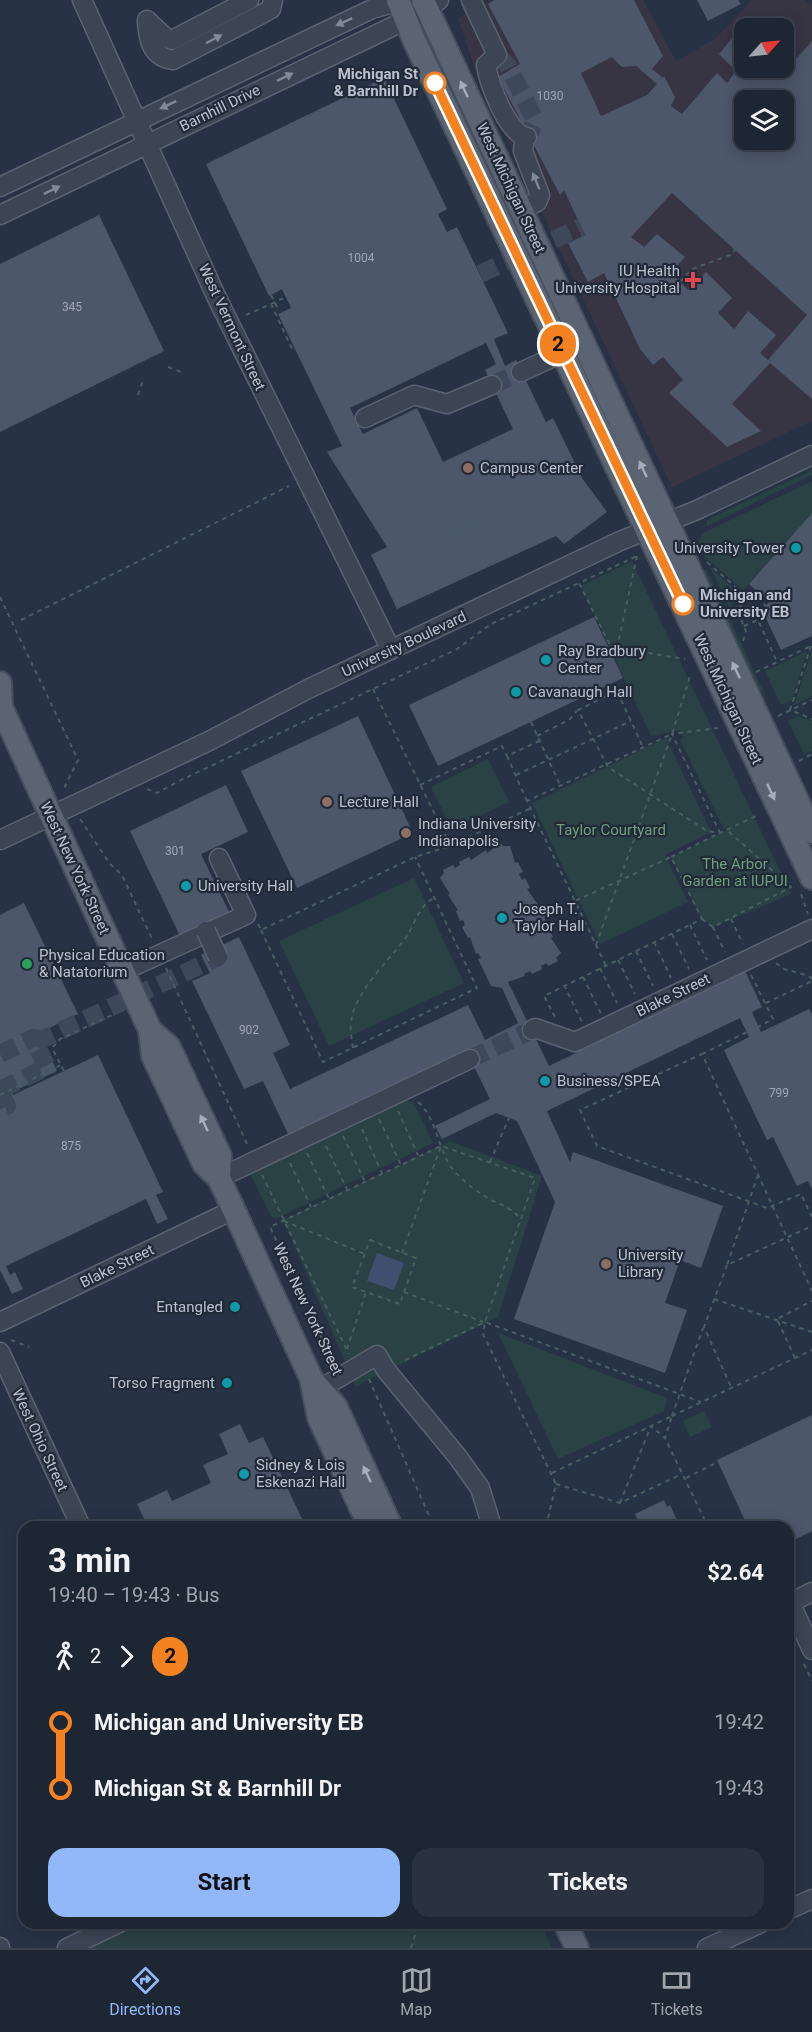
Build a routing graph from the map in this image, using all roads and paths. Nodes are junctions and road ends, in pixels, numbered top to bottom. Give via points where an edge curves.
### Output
1 (82, 0) edge
2 (249, 0) edge
3 (273, 0) edge
4 (471, 0) edge
5 (429, 3) edge
6 (402, 5) edge
7 (136, 120) junction
8 (146, 144) junction
9 (0, 188) edge
10 (521, 210) junction
11 (0, 215) edge
12 (735, 250) dead end
13 (680, 282) dead end
14 (271, 295) dead end
15 (286, 297) dead end
16 (274, 302) junction
17 (271, 304) junction
18 (278, 309) dead end
19 (246, 315) dead end
20 (293, 351) dead end
21 (562, 353) junction
22 (168, 367) dead end
23 (521, 372) tunnel mouth
24 (184, 373) dead end
25 (143, 380) dead end
26 (492, 384) tunnel mouth
27 (138, 396) dead end
28 (365, 418) dead end
29 (812, 455) edge
30 (540, 460) dead end
31 (530, 465) dead end
32 (551, 483) dead end
33 (289, 486) dead end
34 (535, 492) dead end
35 (466, 496) dead end
36 (438, 509) dead end
37 (481, 521) dead end
38 (532, 521) dead end
39 (658, 526) junction
40 (516, 529) dead end
41 (453, 535) dead end
42 (703, 558) dead end
43 (579, 583) junction
44 (0, 597) edge
45 (748, 598) junction
46 (766, 606) dead end
47 (21, 620) dead end
48 (744, 626) junction
49 (742, 642) dead end
50 (812, 646) edge
51 (616, 648) junction
52 (391, 650) junction
53 (685, 659) dead end
54 (777, 662) junction
55 (756, 672) dead end
56 (691, 673) dead end
57 (0, 682) edge
58 (373, 689) junction
59 (812, 700) edge
60 (0, 707) edge
61 (578, 710) junction
62 (790, 710) junction
63 (778, 716) dead end
64 (812, 719) edge
65 (631, 721) junction
66 (531, 722) dead end
67 (718, 728) dead end
68 (672, 734) junction
69 (537, 736) junction
70 (593, 740) junction
71 (539, 741) junction
72 (642, 746) junction
73 (812, 754) edge
74 (507, 756) junction
75 (548, 760) junction
76 (799, 761) dead end
77 (604, 764) junction
78 (516, 775) junction
79 (420, 785) junction
80 (560, 785) junction
81 (65, 786) dead end
82 (137, 794) dead end
83 (650, 795) junction
84 (527, 801) junction
85 (531, 808) junction
86 (758, 815) dead end
87 (51, 816) junction
88 (727, 830) junction
89 (812, 832) edge
90 (720, 833) junction
91 (0, 840) edge
92 (450, 846) junction
93 (415, 857) junction
94 (671, 857) junction
95 (219, 858) dead end
96 (812, 878) edge
97 (619, 881) junction
98 (434, 897) junction
99 (575, 901) junction
100 (544, 916) dead end
101 (702, 919) junction
102 (730, 919) junction
103 (257, 922) dead end
104 (690, 925) junction
105 (713, 927) junction
106 (812, 928) edge
107 (261, 930) junction
108 (206, 931) dead end
109 (672, 934) junction
110 (654, 942) junction
111 (596, 945) junction
112 (744, 945) dead end
113 (636, 951) junction
114 (726, 954) dead end
115 (771, 955) dead end
116 (218, 957) dead end
117 (618, 960) junction
118 (707, 962) dead end
119 (606, 966) junction
120 (747, 967) dead end
121 (600, 968) junction
122 (123, 971) junction
123 (689, 971) dead end
124 (583, 977) junction
125 (672, 979) dead end
126 (812, 980) edge
127 (564, 986) junction
128 (654, 988) dead end
129 (636, 996) dead end
130 (765, 1003) junction
131 (617, 1005) dead end
132 (112, 1015) dead end
133 (605, 1022) dead end
134 (758, 1026) dead end
135 (532, 1030) tunnel mouth
136 (747, 1032) dead end
137 (566, 1040) junction
138 (353, 1048) junction
139 (702, 1054) junction
140 (470, 1059) tunnel mouth
141 (61, 1065) junction
142 (64, 1071) dead end
143 (0, 1095) edge
144 (394, 1103) dead end
145 (376, 1112) dead end
146 (509, 1118) dead end
147 (358, 1121) dead end
148 (340, 1130) dead end
149 (322, 1138) dead end
150 (441, 1146) junction
151 (304, 1147) dead end
152 (286, 1155) dead end
153 (419, 1156) junction
154 (490, 1162) junction
155 (401, 1165) junction
156 (382, 1174) junction
157 (758, 1175) junction
158 (219, 1178) junction
159 (365, 1182) junction
160 (347, 1190) junction
161 (329, 1199) junction
162 (749, 1201) junction
163 (311, 1207) junction
164 (774, 1207) junction
165 (234, 1210) junction
166 (514, 1210) junction
167 (523, 1212) junction
168 (812, 1217) edge
169 (284, 1220) junction
170 (520, 1220) junction
171 (812, 1226) edge
172 (788, 1238) junction
173 (402, 1253) junction
174 (365, 1254) junction
175 (727, 1265) junction
176 (812, 1291) edge
177 (366, 1292) junction
178 (404, 1292) junction
179 (714, 1299) junction
180 (812, 1301) edge
181 (777, 1319) junction
182 (0, 1322) edge
183 (485, 1322) junction
184 (704, 1327) junction
185 (812, 1332) edge
186 (29, 1347) dead end
187 (812, 1350) edge
188 (3, 1351) edge
189 (795, 1358) junction
190 (386, 1370) junction
191 (327, 1380) junction
192 (362, 1382) dead end
193 (732, 1388) junction
194 (680, 1393) junction
195 (702, 1402) junction
196 (672, 1416) junction
197 (651, 1426) junction
198 (665, 1438) junction
199 (718, 1462) dead end
200 (552, 1473) junction
201 (682, 1474) junction
202 (685, 1479) junction
203 (556, 1484) junction
204 (620, 1503) junction
205 (78, 1521) edge
206 (367, 1521) edge
207 (388, 1521) edge
208 (490, 1521) edge
209 (547, 1521) edge
210 (705, 1521) edge
211 (812, 1592) edge
212 (794, 1601) edge
213 (794, 1613) edge
214 (812, 1650) edge
215 (812, 1899) edge
216 (794, 1907) edge
217 (107, 1929) edge
218 (417, 1929) edge
219 (568, 1929) edge
220 (748, 1929) edge
221 (67, 1948) edge
222 (411, 1948) edge
223 (577, 1948) edge
224 (707, 1948) edge

1 - 7 street, West Vermont Street
2 -> 3 street via 172,40 147,20 148,39 157,54 173,60 271,9
10 -> 4 street via 537,202 540,195 523,151 525,141 513,131 491,84 486,64 497,55
5 - 6 street, Barnhill Drive
10 -> 5 main road, West Michigan Street
6 -> 7 street, Barnhill Drive via 372,9
8 -> 6 street, Barnhill Drive
6 - 21 main road, West Michigan Street
7 - 8 street, West Vermont Street
7 - 9 street, Barnhill Drive
11 -> 8 street, Barnhill Drive
8 - 52 street, West Vermont Street via 295,459
39 -> 10 main road, West Michigan Street
12 - 13 path via 692,269
14 - 16 path
15 - 16 path
16 - 17 path
16 - 18 path
17 - 19 path
17 - 20 path
21 - 23 street
21 - 39 main road, West Michigan Street
22 - 24 path
25 - 27 path
26 - 28 street via 447,404 414,395
29 - 39 street, University Boulevard
30 - 32 path
31 - 34 path via 541,488
33 - 47 path
35 - 36 path
37 - 41 path
38 - 40 path
39 - 52 street, University Boulevard
89 -> 39 main road, West Michigan Street
39 -> 96 main road, West Michigan Street
42 - 45 path
43 - 51 path via 610,645
43 - 51 path via 637,556
43 - 58 path via 491,624 457,649
44 - 81 path via 78,759
45 - 46 path via 752,593
45 - 48 path via 737,610
48 - 49 path
48 - 54 path via 758,620
50 - 54 path
50 - 62 path
51 - 53 path
52 - 87 street, University Boulevard
54 - 55 path
56 - 68 path
57 - 60 main road, West New York Street
58 - 79 path
58 - 82 path via 165,790 157,793 148,789
59 - 62 path
60 - 87 main road, West New York Street
61 - 65 path via 617,691
61 - 69 path via 569,720
61 - 70 path
62 - 63 path
62 - 64 path
65 - 70 path
65 - 72 path
66 - 69 path
67 - 68 path
68 - 72 path
68 - 83 path
68 - 90 path
69 - 71 path
70 - 75 path
70 - 77 path
71 - 74 path
71 - 75 path
72 - 77 path
73 - 76 path
74 - 78 path
74 - 79 path via 502,746
75 - 78 path
75 - 80 path
77 - 80 path
77 - 83 path
78 - 84 path
79 - 92 path
80 - 84 path
83 - 90 path via 707,831
83 - 97 path
84 - 85 path
85 - 92 path
85 - 99 path
86 - 88 path
87 - 91 street, University Boulevard
87 - 122 main road, West New York Street
88 - 90 path
88 - 102 path via 791,887
90 - 94 path
92 - 93 path
93 - 98 path
93 - 107 path
94 - 97 path
94 - 101 path
95 - 122 street via 246,915
97 - 99 path
97 - 111 path
98 - 138 path via 427,901 358,1003 351,1023
98 - 138 path via 477,988
99 - 100 path
99 - 111 path
101 - 104 path
101 - 105 path
102 - 105 path
102 - 112 path
103 - 107 path
104 - 109 path
104 - 118 path
105 - 114 path
106 - 137 street, Blake Street via 575,1042
107 - 138 path via 322,1062
108 - 116 street, bridge
109 - 110 path
109 - 123 path
110 - 113 path
110 - 125 path
111 - 119 path
113 - 117 path
113 - 128 path
115 - 126 path via 784,969 809,975
117 - 119 path
117 - 129 path
119 - 121 path
120 - 130 path
121 - 124 path
121 - 131 path
122 - 158 main road, West New York Street via 150,1030 153,1056 204,1164
124 - 127 path
124 - 133 path
126 - 130 path
127 - 137 path via 544,996
127 - 137 path via 586,1030
130 - 134 path via 773,1019
132 - 141 path via 60,1039 52,1048
135 - 137 street
136 - 139 path
139 - 157 path
139 - 162 path via 580,1110 597,1146
140 - 158 street
141 - 142 path
141 - 143 path
144 - 153 path
145 - 155 path
146 - 154 path
147 - 156 path
148 - 159 path
149 - 160 path
150 - 153 path
150 - 154 path
150 - 166 path via 448,1163 464,1181
150 - 173 path
151 - 161 path
152 - 163 path
153 - 155 path
154 - 167 path via 535,1178
155 - 156 path
156 - 159 path
157 - 162 path
157 - 164 path
158 - 165 main road, West New York Street
159 - 160 path
160 - 161 path
161 - 163 path
162 - 164 path
162 - 175 path
163 - 169 path
164 - 168 path via 801,1194
164 - 172 path
165 - 182 street, Blake Street
165 - 191 main road, West New York Street
166 - 167 path
166 - 170 path
167 - 170 path
169 - 174 path
169 - 191 path, West New York Street via 270,1227
170 - 183 path
171 - 172 path
172 - 175 path
172 - 176 path
173 - 174 path via 370,1240
173 - 178 path via 416,1258
174 - 177 path via 352,1287
175 - 179 path
177 - 178 path via 400,1304
177 - 191 path
178 - 183 path
179 - 181 path
179 - 184 path
180 - 181 path
181 - 185 path
181 - 189 path
183 - 190 path
183 - 194 path
183 - 200 path via 483,1334
184 - 193 path
184 - 194 path
186 - 188 path
187 - 189 path
188 - 205 street, West Ohio Street
189 - 193 path
190 - 191 street via 377,1355
190 - 192 path
190 - 208 street via 480,1488
191 - 206 main road, West New York Street via 319,1418
207 -> 191 main road, West New York Street
193 - 195 path
194 - 195 path
194 - 196 path
195 - 196 path
196 - 197 path
196 - 198 path
197 - 198 path
197 - 200 path
197 - 204 path
198 - 201 path
199 - 202 path
200 - 203 path
201 - 202 path
201 - 204 path
202 - 210 path
203 - 204 path
203 - 209 path
211 - 212 street
213 - 214 street
215 - 216 street
217 - 221 street
218 - 222 path
219 - 223 main road
220 - 224 street

